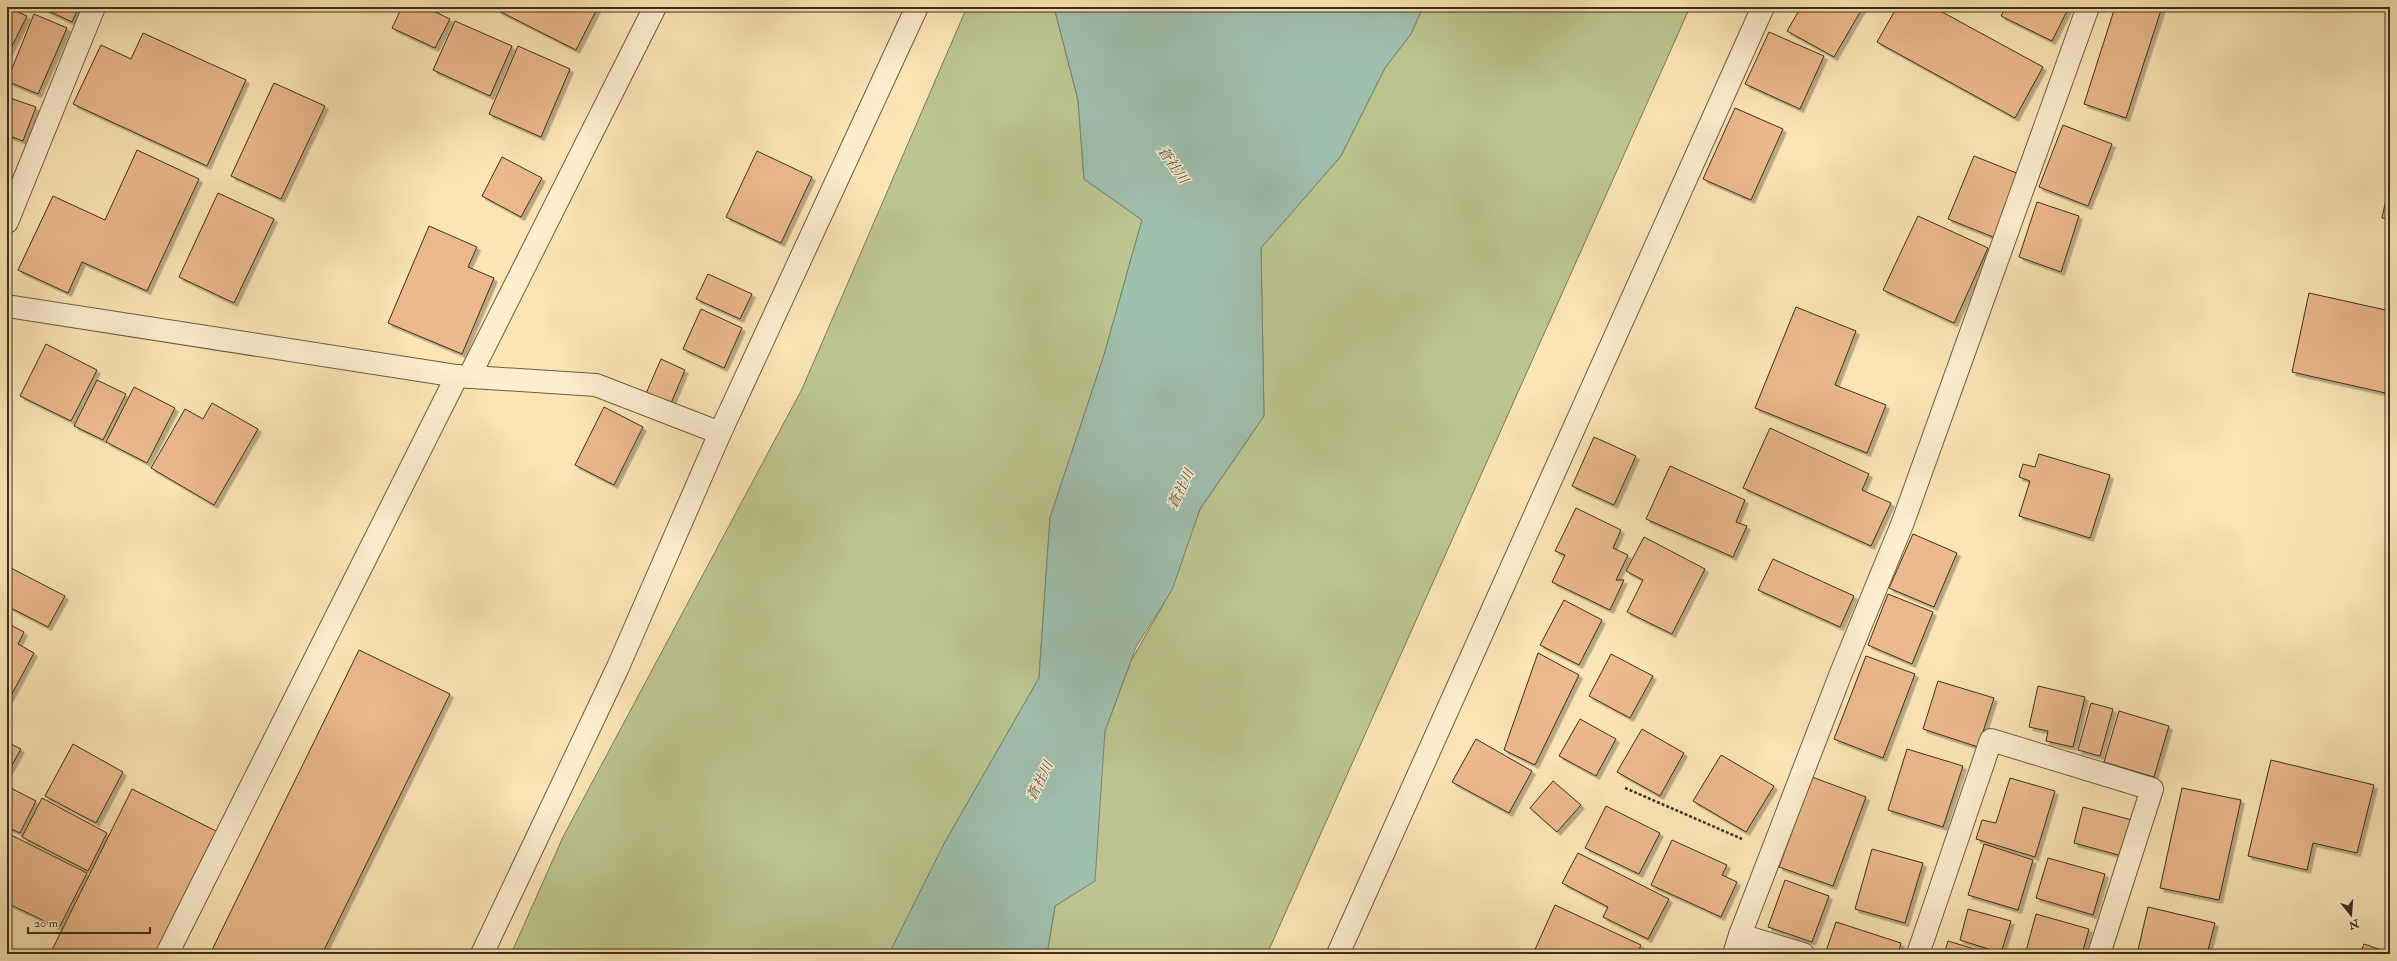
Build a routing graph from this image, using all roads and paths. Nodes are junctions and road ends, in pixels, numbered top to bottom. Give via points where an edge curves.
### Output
1 (94, 7) edge
2 (655, 7) edge
3 (917, 7) edge
4 (1763, 7) edge
5 (2088, 7) edge
6 (7, 222) edge
7 (7, 306) edge
8 (463, 376) junction
9 (720, 433) junction
10 (1625, 788) dead end
11 (1772, 852) junction
12 (1737, 945) edge
13 (167, 954) edge
14 (482, 954) edge
15 (1338, 954) edge
16 (1803, 954) edge
17 (1918, 954) edge
18 (2099, 954) edge

1 - 6 street
2 - 8 street
3 - 9 street
4 - 15 street
5 - 11 street via 1903,522
7 - 8 street
8 - 9 street via 596,385
8 - 13 street
9 - 14 street via 618,667
10 - 11 path
11 - 12 street
12 - 16 street
17 - 18 street via 1991,740 2152,789

